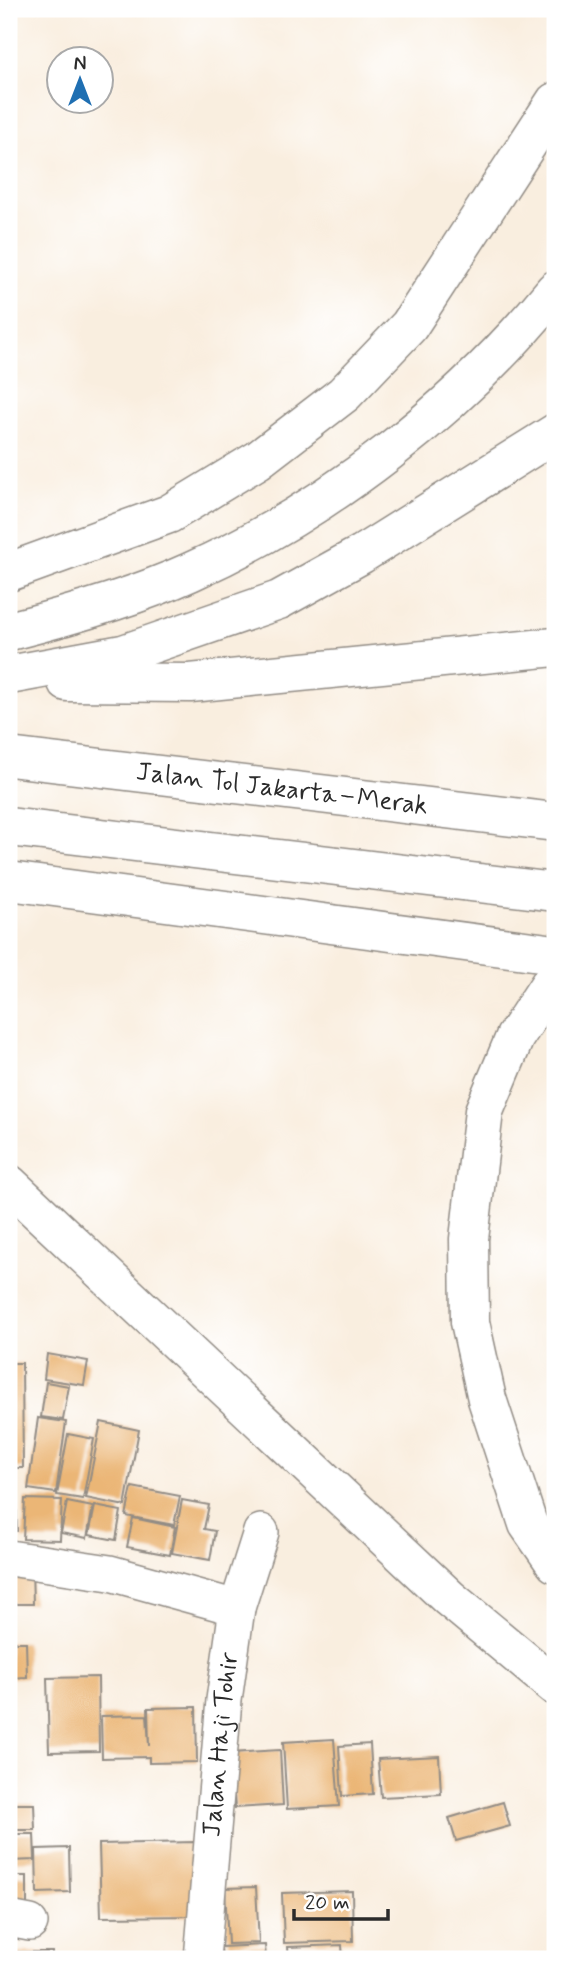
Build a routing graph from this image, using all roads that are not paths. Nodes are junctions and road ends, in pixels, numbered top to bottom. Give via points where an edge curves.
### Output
1 (555, 102) edge
2 (555, 290) edge
3 (555, 433) edge
4 (9, 572) edge
5 (9, 631) edge
6 (555, 647) edge
7 (9, 675) edge
8 (9, 681) edge
9 (9, 757) edge
10 (555, 822) edge
11 (9, 827) edge
12 (9, 881) edge
13 (555, 892) edge
14 (555, 954) edge
15 (555, 976) edge
16 (9, 1184) edge
17 (261, 1532) dead end
18 (9, 1558) edge
19 (555, 1563) edge
20 (237, 1608) junction
21 (555, 1686) edge
22 (202, 1959) edge

1 - 4 highway via 409,327 344,394 258,460 169,514
2 - 5 highway via 523,330 400,444 298,515 189,573
3 - 7 highway via 362,555 279,600 123,654
6 - 8 highway via 190,683
9 - 10 highway, Jalan Tol Jakarta–Merak
11 - 13 highway
12 - 14 highway
15 - 19 highway via 515,1037 484,1111 469,1239 470,1322 487,1399 528,1524
16 - 21 highway via 449,1598
17 - 20 street, Jalan Haji Tohir
18 - 20 street via 110,1573
20 - 22 street, Jalan Haji Tohir via 218,1754

